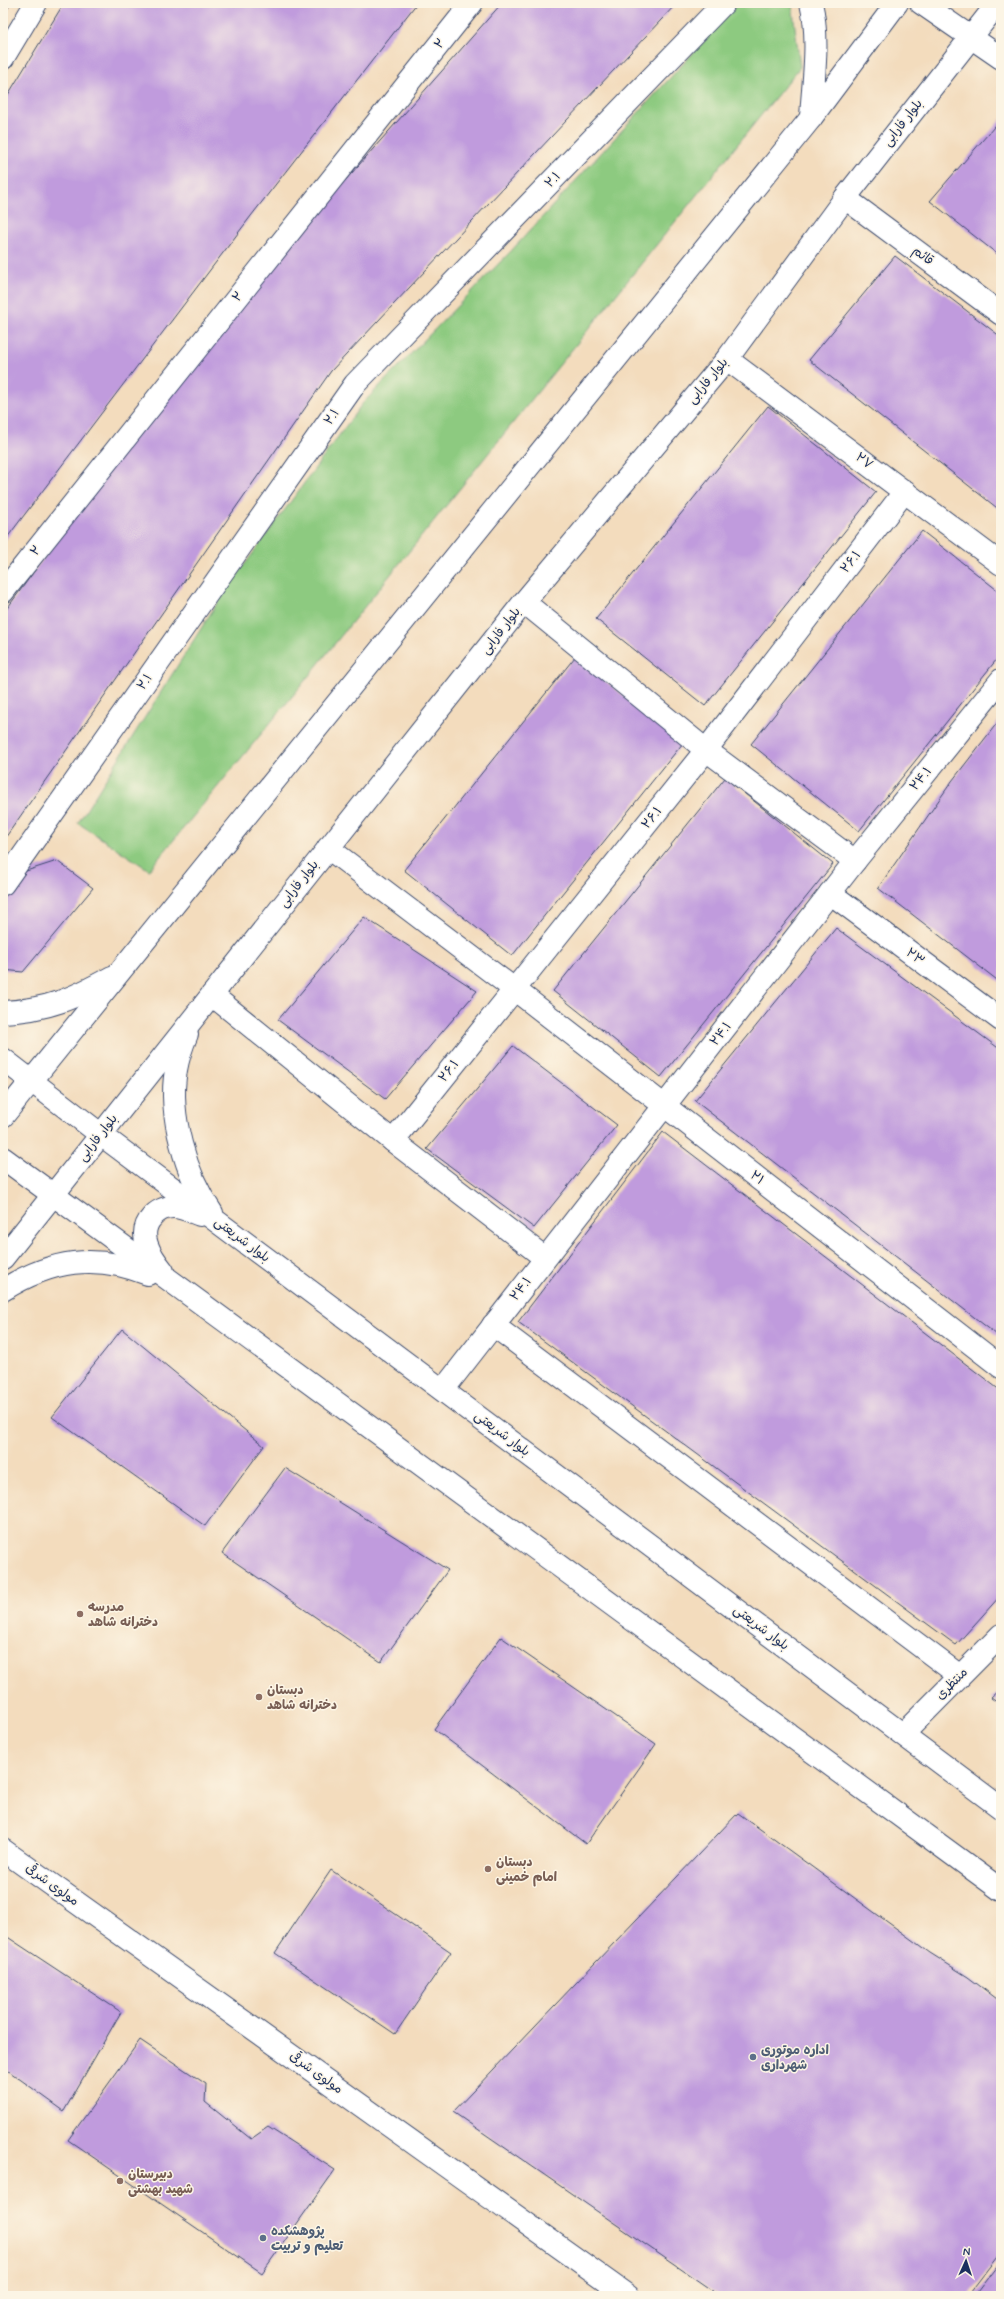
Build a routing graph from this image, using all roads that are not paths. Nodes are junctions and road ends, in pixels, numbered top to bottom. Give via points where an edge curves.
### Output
1 (36, 3) edge
2 (472, 3) edge
3 (724, 3) edge
4 (811, 3) edge
5 (897, 3) edge
6 (921, 3) edge
7 (998, 3) edge
8 (971, 36) junction
9 (3, 58) edge
10 (1001, 58) edge
11 (811, 118) junction
12 (845, 198) junction
13 (1001, 314) edge
14 (727, 359) junction
15 (906, 491) junction
16 (1001, 564) edge
17 (3, 592) edge
18 (524, 602) junction
19 (1001, 680) edge
20 (706, 750) junction
21 (328, 848) junction
22 (855, 861) junction
23 (3, 884) edge
24 (830, 893) junction
25 (120, 972) junction
26 (514, 988) junction
27 (212, 995) junction
28 (3, 1012) edge
29 (193, 1018) junction
30 (1001, 1020) edge
31 (3, 1059) edge
32 (32, 1081) junction
33 (665, 1106) junction
34 (3, 1116) edge
35 (100, 1134) junction
36 (394, 1141) junction
37 (3, 1158) edge
38 (53, 1196) junction
39 (218, 1222) junction
40 (3, 1258) edge
41 (545, 1258) junction
42 (174, 1285) junction
43 (3, 1290) edge
44 (493, 1325) junction
45 (1001, 1367) edge
46 (443, 1390) junction
47 (1001, 1634) edge
48 (960, 1676) junction
49 (903, 1734) junction
50 (1001, 1808) edge
51 (3, 1850) edge
52 (1001, 1890) edge
53 (628, 2296) edge

1 - 9 street
2 - 17 street, ۲
3 - 23 street, ۲.۱ via 355,384
4 - 11 street via 815,18 816,43
5 - 11 street
6 - 8 street
7 - 8 street, بلوار فارابی
8 - 10 street
8 - 12 street, بلوار فارابی
11 - 25 street
12 - 13 street, قائم
12 - 14 street, بلوار فارابی
14 - 15 street, ۲۷
14 - 18 street, بلوار فارابی
15 - 16 street, ۲۷
15 - 20 street, ۲۶.۱
18 - 20 street
18 - 21 street, بلوار فارابی
19 - 22 street, ۲۴.۱
20 - 22 street
20 - 26 street, ۲۶.۱
21 - 26 street, ۲۱
21 - 27 street, بلوار فارابی
22 - 24 street, ۲۴.۱
24 - 30 street, ۲۳
24 - 33 street, ۲۴.۱
25 - 28 street via 60,1003 37,1009
25 - 32 street
26 - 33 street, ۲۱
26 - 36 street, ۲۶.۱
27 - 29 street, بلوار فارابی
27 - 36 street
29 - 35 street, بلوار فارابی
29 - 39 street via 175,1070 178,1124 183,1153 194,1180 203,1200
31 - 32 street, بلوار شریعتی
32 - 34 street
32 - 35 street, بلوار شریعتی
33 - 41 street, ۲۴.۱
33 - 45 street, ۲۱
35 - 38 street, بلوار فارابی
35 - 39 street, بلوار شریعتی
36 - 41 street
37 - 38 street
38 - 40 street, بلوار فارابی
38 - 42 street
39 - 42 street via 173,1207 157,1210 146,1223 144,1239 153,1259
39 - 46 street, بلوار شریعتی
41 - 44 street, ۲۴.۱
42 - 43 street via 124,1265 84,1261 54,1267 18,1280
42 - 52 street
44 - 46 street, ۲۴.۱
44 - 48 street
46 - 49 street, بلوار شریعتی
47 - 48 street, منتظری
48 - 49 street, منتظری
49 - 50 street, بلوار شریعتی
51 - 53 street, مولوی شرقی

